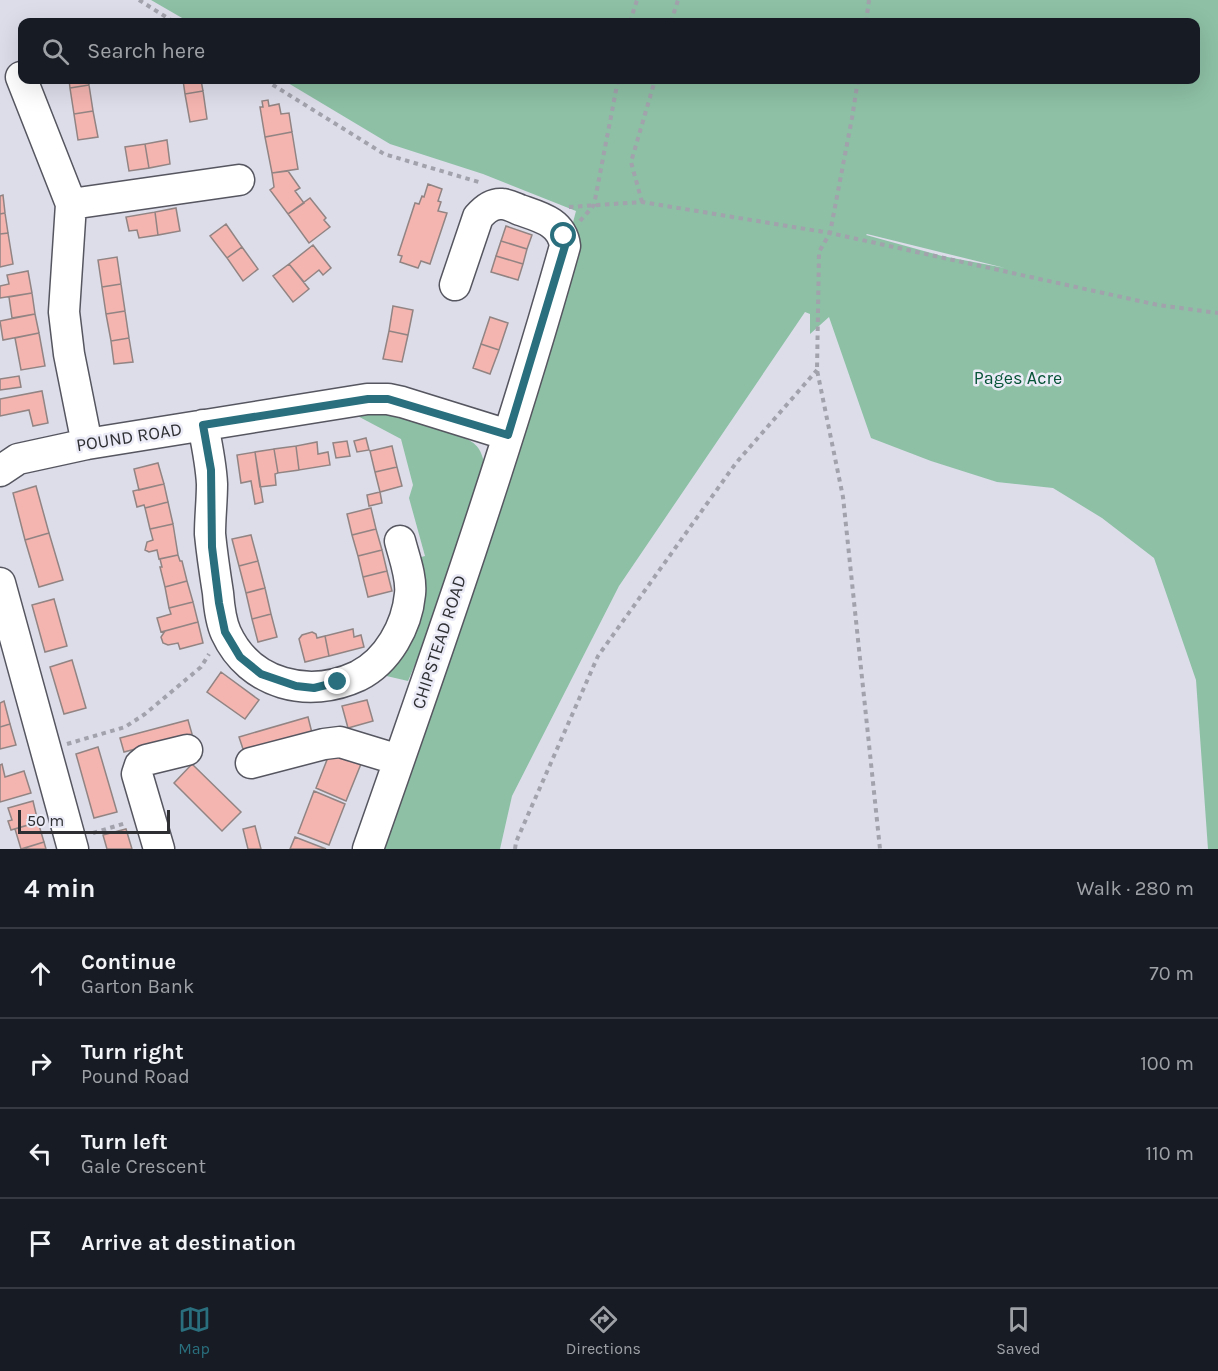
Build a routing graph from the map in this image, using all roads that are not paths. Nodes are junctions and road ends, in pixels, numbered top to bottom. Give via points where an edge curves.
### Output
1 (24, 84) edge
2 (239, 180) dead end
3 (71, 204) junction
4 (455, 285) dead end
5 (203, 425) junction
6 (508, 435) junction
7 (87, 444) junction
8 (0, 471) edge
9 (400, 541) dead end
10 (0, 587) edge
11 (13, 680) edge
12 (187, 750) dead end
13 (399, 760) junction
14 (251, 763) dead end
15 (72, 845) edge
16 (159, 849) edge
17 (368, 849) edge

1 - 3 street
2 - 3 street
3 - 7 street via 64,312
4 - 6 street, CHIPSTEAD ROAD via 478,217 494,205 502,204 546,219 564,236 560,266
5 - 6 street, POUND ROAD via 388,399
5 - 7 street, POUND ROAD
5 - 9 street via 211,470 212,547 225,632 240,657 261,674 314,688 360,675 391,647 407,612 411,591
6 - 13 street, CHIPSTEAD ROAD
7 - 8 street, POUND ROAD via 18,459
10 - 11 street
11 - 15 street via 47,750
12 - 16 street via 146,760 137,774
13 - 14 street via 340,742
13 - 17 street, CHIPSTEAD ROAD

